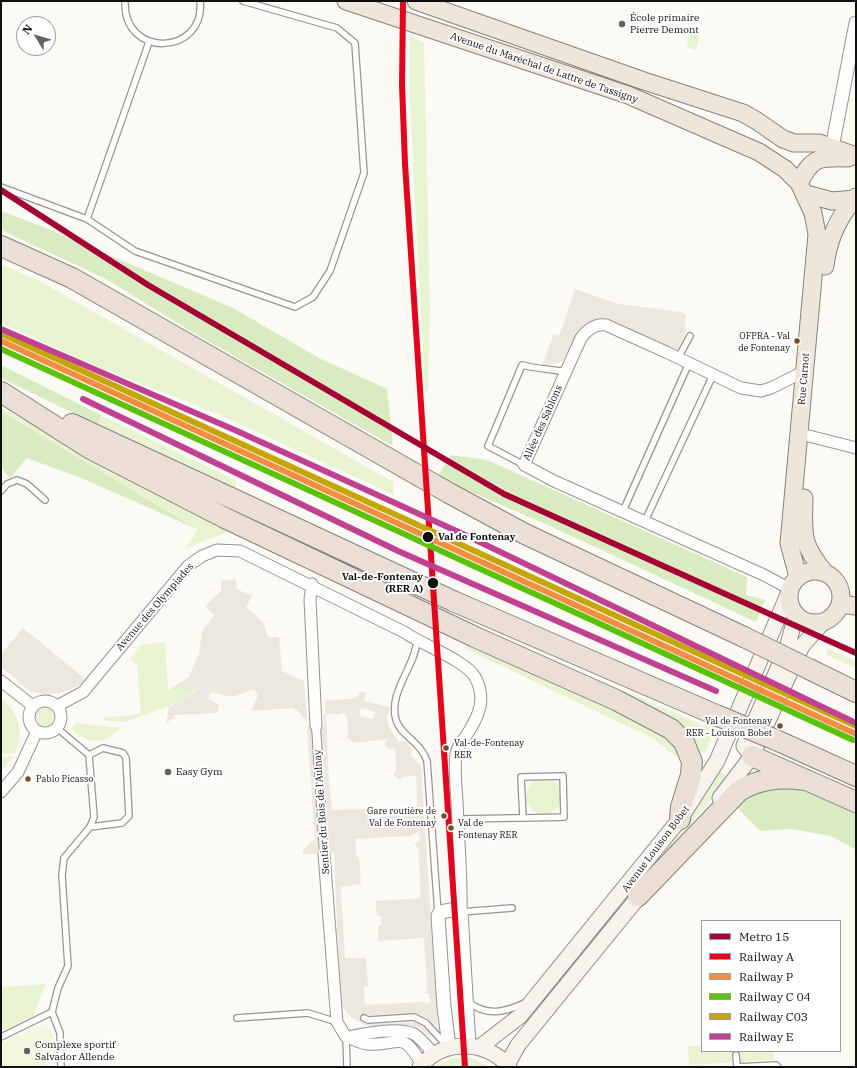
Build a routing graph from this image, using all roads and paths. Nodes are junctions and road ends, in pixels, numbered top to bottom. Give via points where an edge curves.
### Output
1 (124, 1) edge
2 (200, 1) edge
3 (243, 1) edge
4 (346, 1) edge
5 (416, 1) edge
6 (856, 26) edge
7 (149, 42) junction
8 (832, 148) junction
9 (856, 157) edge
10 (1, 188) edge
11 (802, 189) junction
12 (855, 198) edge
13 (87, 219) junction
14 (1, 246) edge
15 (690, 336) dead end
16 (678, 358) junction
17 (689, 363) junction
18 (805, 371) junction
19 (566, 372) junction
20 (713, 374) junction
21 (1, 392) edge
22 (817, 438) junction
23 (856, 448) edge
24 (524, 465) junction
25 (1, 491) edge
26 (45, 500) dead end
27 (623, 511) junction
28 (645, 521) junction
29 (825, 573) junction
30 (312, 584) junction
31 (793, 586) junction
32 (848, 605) edge
33 (796, 615) junction
34 (824, 621) junction
35 (417, 641) junction
36 (1, 681) edge
37 (856, 692) edge
38 (33, 706) junction
39 (57, 706) junction
40 (316, 726) joint
41 (57, 728) junction
42 (37, 731) junction
43 (89, 755) junction
44 (752, 756) junction
45 (856, 776) edge
46 (805, 780) junction
47 (1, 792) edge
48 (856, 802) edge
49 (523, 818) junction
50 (458, 819) junction
51 (680, 819) junction
52 (90, 827) junction
53 (324, 854) joint
54 (638, 896) junction
55 (512, 908) dead end
56 (461, 912) junction
57 (438, 916) junction
58 (536, 998) junction
59 (465, 1000) junction
60 (52, 1012) junction
61 (237, 1018) dead end
62 (364, 1018) dead end
63 (337, 1022) junction
64 (1, 1037) edge
65 (346, 1037) junction
66 (474, 1046) junction
67 (449, 1048) junction
68 (434, 1054) junction
69 (736, 1055) dead end
70 (421, 1066) edge
71 (508, 1066) edge
72 (61, 1067) edge
73 (347, 1067) edge
74 (737, 1067) edge
75 (778, 1067) edge

1 - 7 lane via 129,26
2 - 7 lane via 198,20 189,34 170,43
3 - 13 lane via 337,28 355,43 364,173 330,271 313,297 295,307 135,251
4 - 11 main road, Avenue du Maréchal de Lattre de Tassigny via 628,95 759,152 785,169
5 - 8 main road, Avenue du Maréchal de Lattre de Tassigny via 743,113 778,137 791,142 819,143
6 - 8 street
7 - 13 lane
8 - 9 main road, Avenue du Maréchal de Lattre de Tassigny
9 - 11 main road via 819,159 813,162 806,168
10 - 13 lane
11 - 12 main road via 832,201
11 - 18 main road, Rue Carnot via 813,212 817,234
12 - 22 main road, Rue Carnot via 840,219 826,251
14 - 37 highway, bridge via 72,278 525,534
15 - 16 lane
16 - 17 street, Allée des Sablons
16 - 19 street, Allée des Sablons via 606,325 598,325 585,333
17 - 20 street, Allée des Sablons
17 - 27 lane
18 - 20 street, Allée des Sablons via 761,391 740,388
18 - 31 main road, Rue Carnot via 789,543
19 - 24 street, Allée des Sablons
19 - 24 lane via 540,370 522,365 488,446
20 - 28 lane
21 - 45 highway, bridge via 453,601
21 - 51 highway via 89,448 225,518 475,637 616,700 671,729 684,742 692,762
22 - 23 street
22 - 29 main road, Rue Carnot via 803,529 808,550
24 - 27 street, Allée des Sablons
25 - 26 lane via 7,484 17,480 27,484
27 - 28 street, Allée des Sablons
28 - 31 street, Allée des Sablons
29 - 31 main road via 811,572
29 - 32 main road via 832,577
30 - 35 street, Avenue des Olympiades
30 - 39 street, Avenue des Olympiades via 240,550 222,549 209,552 188,566 82,692
30 - 40 street, Sentier du Bois de l'Aulnay via 310,599
31 - 33 main road via 792,608
31 - 51 main road, Avenue Louison Bobet via 717,761
32 - 34 main road
33 - 34 main road via 809,622
33 - 44 main road via 787,648 744,746
34 - 44 main road, Avenue Louison Bobet via 802,646
35 - 50 street, Avenue des Olympiades via 470,671 476,678 482,695 479,714 456,753
35 - 57 lane via 397,697 396,720 424,752 427,761
36 - 38 street
38 - 39 street via 45,701
38 - 42 street via 29,717
39 - 41 street via 61,717
40 - 53 street, Sentier du Bois de l'Aulnay
41 - 42 street via 47,733
41 - 43 lane
42 - 47 street via 18,772
43 - 52 lane via 94,817
43 - 52 lane via 104,748 123,753 126,758 129,816 122,823
44 - 46 highway
44 - 54 main road, Avenue Louison Bobet
46 - 48 highway
46 - 54 highway via 773,778 739,792
49 - 49 lane via 564,817 563,776 521,777
49 - 50 lane
50 - 56 street, Avenue des Olympiades
51 - 58 main road, Avenue Louison Bobet
52 - 60 lane via 64,858 62,875 68,966 58,988
53 - 63 street, Sentier du Bois de l'Aulnay
54 - 71 main road, Avenue Louison Bobet via 518,1044
55 - 56 lane
56 - 57 street via 442,911
56 - 59 street
57 - 67 street
58 - 59 lane via 506,1012 498,1013 478,1008
58 - 66 main road, Avenue Louison Bobet via 520,1016
59 - 66 street
60 - 64 lane
60 - 72 lane via 60,1032
61 - 63 lane via 308,1013
62 - 67 lane via 368,1020 414,1017 426,1023
63 - 65 street, Sentier du Bois de l'Aulnay
65 - 68 street via 405,1031 415,1034
65 - 70 street via 367,1044 401,1041 413,1049
65 - 73 lane
66 - 67 main road
66 - 71 main road via 490,1051
67 - 68 main road
68 - 70 main road
69 - 74 lane
74 - 75 lane

